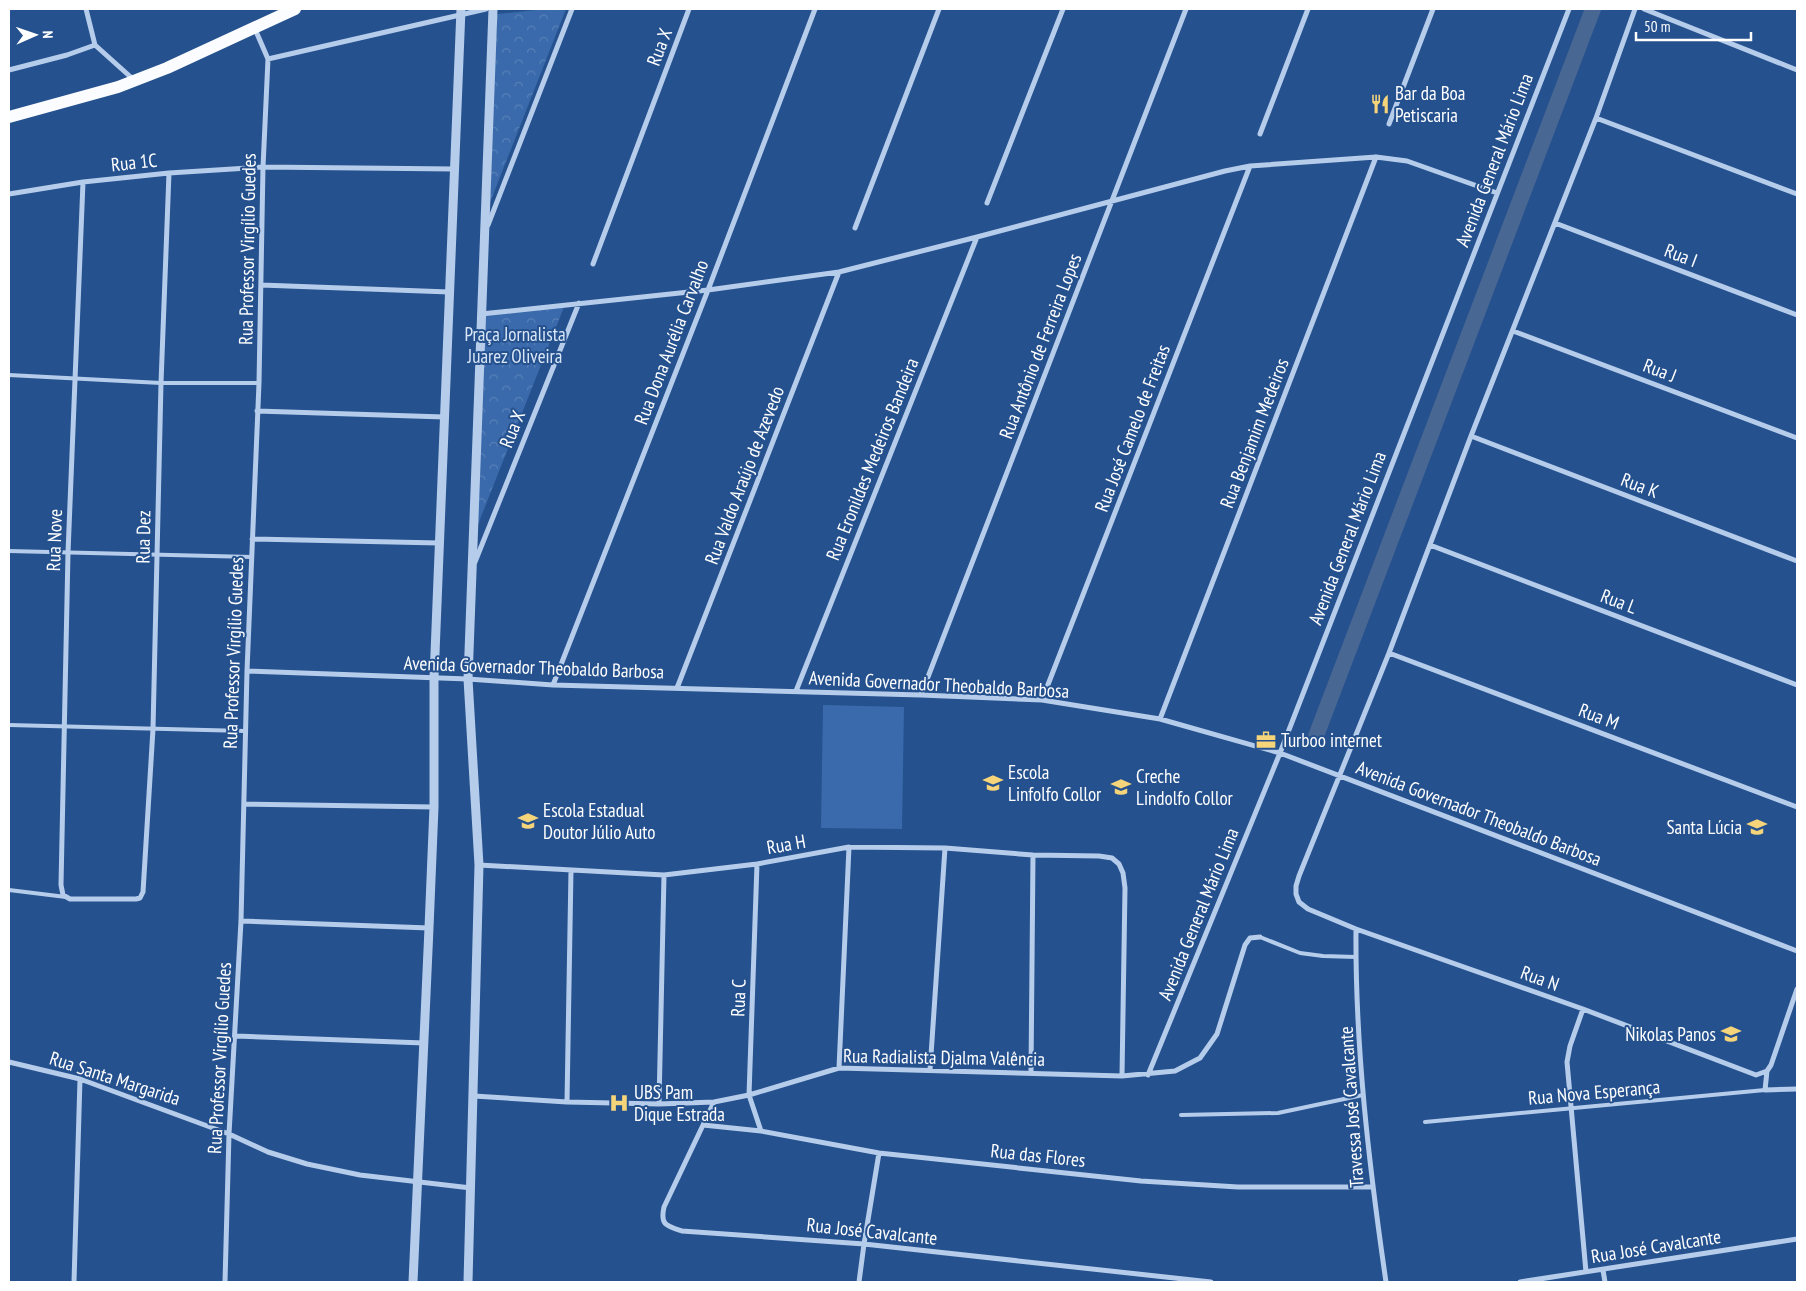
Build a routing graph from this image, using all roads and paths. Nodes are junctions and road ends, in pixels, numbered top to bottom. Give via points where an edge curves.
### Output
1 (86, 9) edge
2 (295, 9) edge
3 (486, 9) edge
4 (493, 9) edge
5 (572, 9) edge
6 (689, 9) edge
7 (815, 9) edge
8 (939, 9) edge
9 (1063, 9) edge
10 (1186, 9) edge
11 (1308, 9) edge
12 (1433, 9) edge
13 (1569, 9) edge
14 (1635, 9) edge
15 (1644, 9) edge
16 (461, 12) edge
17 (255, 28) junction
18 (95, 45) junction
19 (268, 59) junction
20 (9, 70) edge
21 (1797, 70) edge
22 (135, 80) junction
23 (9, 118) edge
24 (1596, 118) junction
25 (1389, 124) dead end
26 (1260, 134) dead end
27 (1376, 157) junction
28 (1250, 166) junction
29 (263, 167) junction
30 (454, 169) junction
31 (169, 173) junction
32 (83, 182) junction
33 (1497, 193) junction
34 (9, 194) edge
35 (1797, 194) edge
36 (1113, 200) junction
37 (987, 202) dead end
38 (1555, 223) junction
39 (855, 228) dead end
40 (484, 234) junction
41 (977, 237) junction
42 (593, 264) dead end
43 (839, 272) junction
44 (261, 285) junction
45 (708, 290) junction
46 (449, 292) junction
47 (580, 302) junction
48 (481, 314) junction
49 (1797, 315) edge
50 (1513, 331) junction
51 (9, 375) edge
52 (75, 378) junction
53 (161, 383) junction
54 (258, 383) junction
55 (258, 411) junction
56 (444, 417) junction
57 (1471, 436) junction
58 (1797, 438) edge
59 (252, 539) junction
60 (439, 543) junction
61 (1430, 545) junction
62 (9, 551) edge
63 (68, 553) junction
64 (157, 554) junction
65 (252, 557) junction
66 (1797, 561) edge
67 (472, 568) junction
68 (1389, 652) junction
69 (247, 671) junction
70 (434, 678) junction
71 (468, 679) junction
72 (553, 684) junction
73 (1797, 685) edge
74 (676, 688) junction
75 (796, 691) junction
76 (921, 694) junction
77 (1042, 700) junction
78 (1160, 719) junction
79 (9, 724) edge
80 (64, 727) junction
81 (153, 729) junction
82 (245, 731) junction
83 (1280, 753) junction
84 (1338, 776) junction
85 (244, 804) junction
86 (434, 807) junction
87 (1797, 807) edge
88 (849, 848) junction
89 (945, 848) junction
90 (1033, 855) junction
91 (757, 864) junction
92 (479, 865) junction
93 (571, 870) junction
94 (664, 875) junction
95 (9, 890) edge
96 (66, 897) junction
97 (241, 921) junction
98 (429, 928) junction
99 (1356, 929) junction
100 (1260, 937) joint
101 (1797, 950) edge
102 (1356, 957) junction
103 (1797, 989) edge
104 (1583, 1009) junction
105 (236, 1036) junction
106 (424, 1043) junction
107 (9, 1062) edge
108 (839, 1068) junction
109 (930, 1070) junction
110 (1767, 1071) junction
111 (1031, 1072) junction
112 (1148, 1075) junction
113 (1122, 1076) junction
114 (80, 1079) junction
115 (1797, 1089) edge
116 (1765, 1090) junction
117 (749, 1095) junction
118 (1363, 1095) junction
119 (474, 1096) junction
120 (568, 1102) junction
121 (714, 1102) junction
122 (659, 1104) junction
123 (1570, 1109) junction
124 (1181, 1115) dead end
125 (1425, 1122) dead end
126 (703, 1124) junction
127 (761, 1131) junction
128 (229, 1134) junction
129 (879, 1153) junction
130 (418, 1182) junction
131 (1372, 1187) junction
132 (471, 1188) junction
133 (1797, 1239) edge
134 (864, 1244) junction
135 (1603, 1270) junction
136 (1586, 1272) junction
137 (74, 1282) edge
138 (225, 1282) edge
139 (413, 1282) edge
140 (468, 1282) edge
141 (859, 1282) edge
142 (1211, 1282) edge
143 (1386, 1282) edge
144 (1520, 1282) edge
145 (1605, 1282) edge

1 - 18 street
2 - 17 main road
3 - 16 street
4 - 40 street
5 - 40 street
6 - 42 street, Rua X
7 - 45 street, Rua Dona Aurélia Carvalho
8 - 39 street
9 - 37 street
10 - 36 street, Rua Antônio de Ferreira Lopes
11 - 26 street
12 - 25 street
13 - 33 street, Avenida General Mário Lima
14 - 24 street
15 - 21 street
16 - 19 street
16 - 30 street
17 - 19 street, Rua Professor Virgílio Guedes
17 - 22 main road
18 - 20 street
18 - 22 street
19 - 29 street, Rua Professor Virgílio Guedes
22 - 23 main road
24 - 35 street
24 - 38 street
27 - 28 street
27 - 33 street via 1407,161
27 - 78 street, Rua Benjamim Medeiros
28 - 36 street
28 - 77 street, Rua José Camelo de Freitas
29 - 30 street, Rua 1C
29 - 31 street, Rua 1C
29 - 44 street, Rua Professor Virgílio Guedes
30 - 46 street
31 - 32 street, Rua 1C
31 - 53 street, Rua Dez
32 - 34 street, Rua 1C
32 - 52 street, Rua Nove
33 - 83 street, Avenida General Mário Lima
36 - 41 street
36 - 76 street, Rua Antônio de Ferreira Lopes
38 - 49 street, Rua I
38 - 50 street
40 - 48 street
41 - 43 street
41 - 75 street, Rua Eronildes Medeiros Bandeira
43 - 45 street
43 - 74 street, Rua Valdo Araújo de Azevedo
44 - 46 street
44 - 54 street, Rua Professor Virgílio Guedes
45 - 47 street
45 - 72 street, Rua Dona Aurélia Carvalho
46 - 56 street
47 - 48 street
47 - 67 street, Rua X
48 - 67 street
50 - 57 street
50 - 58 street, Rua J
51 - 52 lane
52 - 53 lane
52 - 63 street, Rua Nove
53 - 54 lane
53 - 64 street, Rua Dez
54 - 55 street, Rua Professor Virgílio Guedes
55 - 56 street
55 - 59 street, Rua Professor Virgílio Guedes
56 - 60 street
57 - 61 street
57 - 66 street, Rua K
59 - 60 street
59 - 65 street, Rua Professor Virgílio Guedes
60 - 70 street
61 - 68 street
61 - 73 street, Rua L
62 - 63 lane
63 - 64 lane
63 - 80 street, Rua Nove
64 - 65 lane
64 - 81 street, Rua Dez
65 - 69 street, Rua Professor Virgílio Guedes
67 - 71 street
68 - 84 street
68 - 87 street, Rua M
69 - 70 street, Avenida Governador Theobaldo Barbosa
69 - 82 street, Rua Professor Virgílio Guedes
70 - 71 street, Avenida Governador Theobaldo Barbosa
70 - 86 street
71 - 72 street, Avenida Governador Theobaldo Barbosa
71 - 92 street
72 - 74 street, Avenida Governador Theobaldo Barbosa
74 - 75 street, Avenida Governador Theobaldo Barbosa
75 - 76 street, Avenida Governador Theobaldo Barbosa
76 - 77 street, Avenida Governador Theobaldo Barbosa
77 - 78 street, Avenida Governador Theobaldo Barbosa
78 - 83 street, Avenida Governador Theobaldo Barbosa
79 - 80 lane
80 - 81 lane
80 - 96 street, Rua Nove via 60,885
81 - 82 lane
81 - 96 street, Rua Dez via 143,892 140,898
82 - 85 street, Rua Professor Virgílio Guedes
83 - 84 street, Avenida Governador Theobaldo Barbosa
83 - 112 street, Avenida General Mário Lima
84 - 99 street, Rua N via 1296,886 1296,894 1299,902 1308,909
84 - 101 street, Avenida Governador Theobaldo Barbosa
85 - 86 street
85 - 97 street, Rua Professor Virgílio Guedes
86 - 98 street
88 - 89 street, Rua H
88 - 91 street, Rua H
88 - 108 street
89 - 90 street, Rua H
89 - 109 street
90 - 111 street
90 - 113 street, Rua H via 1112,858 1123,873
91 - 94 street, Rua H
91 - 117 street, Rua C
92 - 93 street, Rua H
92 - 119 street
93 - 94 street, Rua H
93 - 120 street
94 - 122 street
95 - 96 lane
97 - 98 street
97 - 105 street, Rua Professor Virgílio Guedes
98 - 106 street
99 - 102 street, Travessa José Cavalcante
99 - 104 street, Rua N
100 - 102 lane via 1300,953
100 - 112 street, Rua Radialista Djalma Valência via 1250,938 1245,945 1216,1034 1200,1058 1175,1071
102 - 118 street, Travessa José Cavalcante
103 - 110 street
104 - 110 street, Rua N via 1750,1074
104 - 123 street via 1567,1062
105 - 106 street
105 - 128 street, Rua Professor Virgílio Guedes
106 - 130 street
107 - 114 street, Rua Santa Margarida
108 - 109 street, Rua Radialista Djalma Valência
108 - 117 street, Rua Radialista Djalma Valência
109 - 111 street, Rua Radialista Djalma Valência
110 - 116 street
111 - 113 street, Rua Radialista Djalma Valência
112 - 113 street, Rua Radialista Djalma Valência
114 - 128 street, Rua Santa Margarida
114 - 137 street
115 - 116 street, Rua Nova Esperança
116 - 123 lane, Rua Nova Esperança
117 - 121 street, Rua Radialista Djalma Valência
117 - 127 street, Rua C
118 - 124 lane via 1278,1113
118 - 131 street, Travessa José Cavalcante
119 - 120 street, Rua Radialista Djalma Valência
119 - 132 street
120 - 122 street, Rua Radialista Djalma Valência
121 - 122 street, Rua Radialista Djalma Valência
121 - 126 street, Rua José Cavalcante
123 - 125 lane, Rua Nova Esperança
123 - 136 street
126 - 127 street, Rua das Flores
126 - 134 street, Rua José Cavalcante via 664,1207 662,1218 667,1226 682,1231
127 - 129 street, Rua das Flores
128 - 130 street, Rua Santa Margarida via 268,1152 306,1164
128 - 138 street, Rua Professor Virgílio Guedes
129 - 131 street, Rua das Flores via 1141,1181 1238,1187
129 - 134 street
130 - 132 street, Rua Santa Margarida
130 - 139 street
131 - 143 street, Travessa José Cavalcante
132 - 140 street
133 - 135 street, Rua José Cavalcante
134 - 141 street
134 - 142 street, Rua José Cavalcante
135 - 136 street, Rua José Cavalcante
135 - 145 street
136 - 144 street, Rua José Cavalcante

